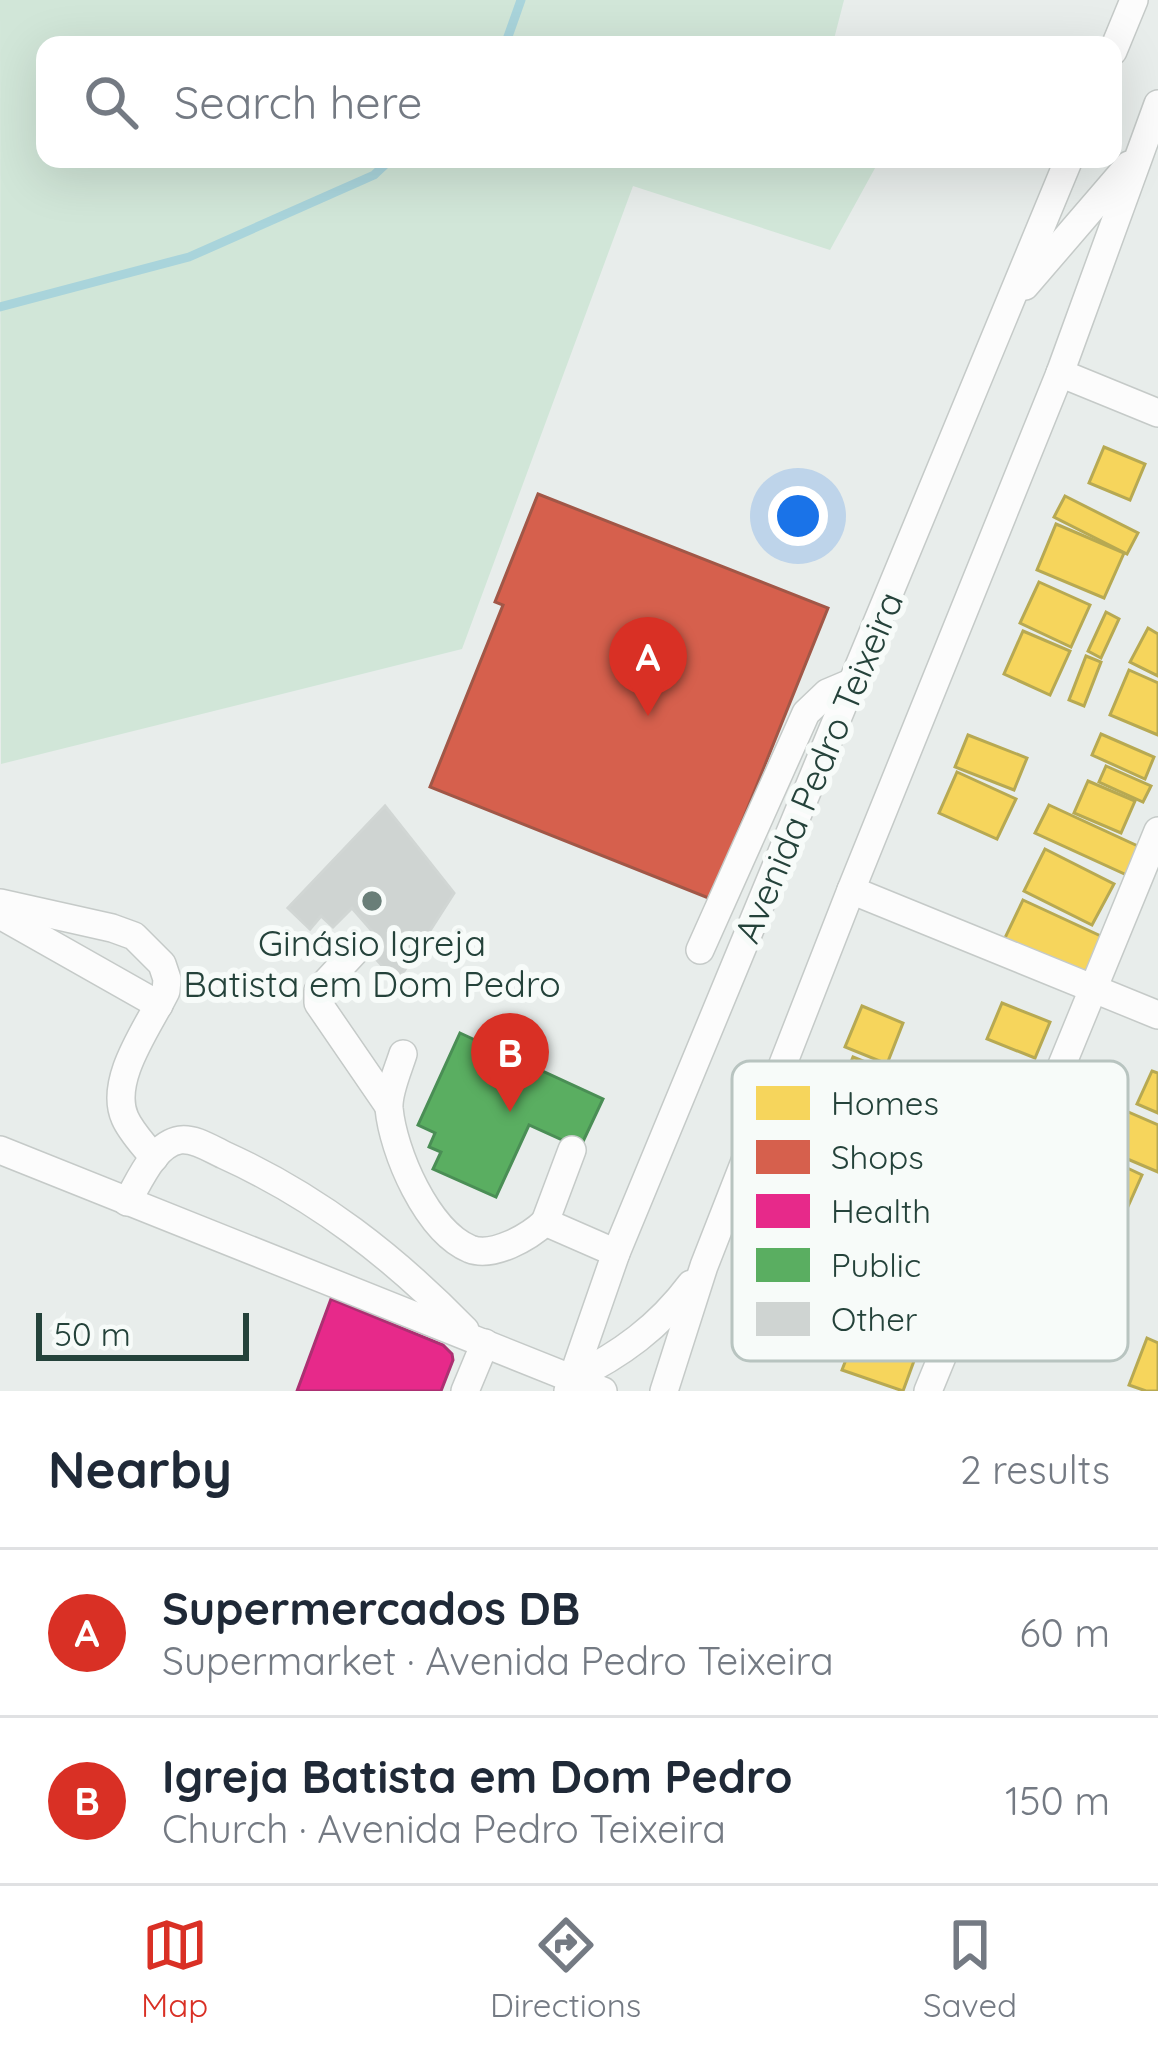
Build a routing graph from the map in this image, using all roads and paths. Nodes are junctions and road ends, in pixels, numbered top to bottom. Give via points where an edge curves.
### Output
1 (1133, 0) edge
2 (1119, 36) edge
3 (1158, 104) edge
4 (1140, 152) junction
5 (1065, 168) edge
6 (1011, 302) junction
7 (1060, 373) junction
8 (1158, 413) edge
9 (853, 682) junction
10 (1158, 831) edge
11 (850, 890) junction
12 (0, 903) edge
13 (0, 915) edge
14 (357, 949) dead end
15 (700, 950) dead end
16 (1094, 989) junction
17 (159, 1005) junction
18 (1158, 1015) edge
19 (403, 1054) dead end
20 (784, 1061) edge
21 (1064, 1061) edge
22 (388, 1105) junction
23 (0, 1150) edge
24 (572, 1150) dead end
25 (154, 1158) junction
26 (732, 1194) edge
27 (127, 1202) junction
28 (545, 1222) junction
29 (616, 1252) junction
30 (704, 1266) junction
31 (479, 1340) junction
32 (940, 1361) edge
33 (570, 1384) edge
34 (465, 1391) edge
35 (603, 1391) edge
36 (664, 1391) edge
37 (928, 1391) edge

1 - 2 street
3 - 4 street, Avenida Pedro Teixeira
4 - 6 street
4 - 7 street, Avenida Pedro Teixeira
5 - 6 street, Avenida Pedro Teixeira
6 - 9 street, Avenida Pedro Teixeira
7 - 8 street
7 - 11 street, Avenida Pedro Teixeira
9 - 15 street via 806,713
9 - 29 street, Avenida Pedro Teixeira
10 - 16 street
11 - 16 street
11 - 20 street, Avenida Pedro Teixeira
12 - 17 street via 134,936 162,964 167,979
13 - 17 street
14 - 22 street via 318,991 318,1003
16 - 18 street
16 - 21 street
17 - 25 street via 118,1093
19 - 22 street
22 - 28 street via 407,1175 438,1225 472,1250 494,1250 529,1238
23 - 27 street
24 - 28 street
25 - 27 street
25 - 31 street via 167,1145 197,1142 312,1200 405,1270
26 - 30 street, Avenida Pedro Teixeira
27 - 31 street
28 - 29 street
29 - 33 street, Avenida Pedro Teixeira
30 - 33 street, Avenida Pedro Teixeira via 640,1338
30 - 36 street, Avenida Pedro Teixeira
31 - 33 street
31 - 34 street
32 - 37 street
33 - 35 street

